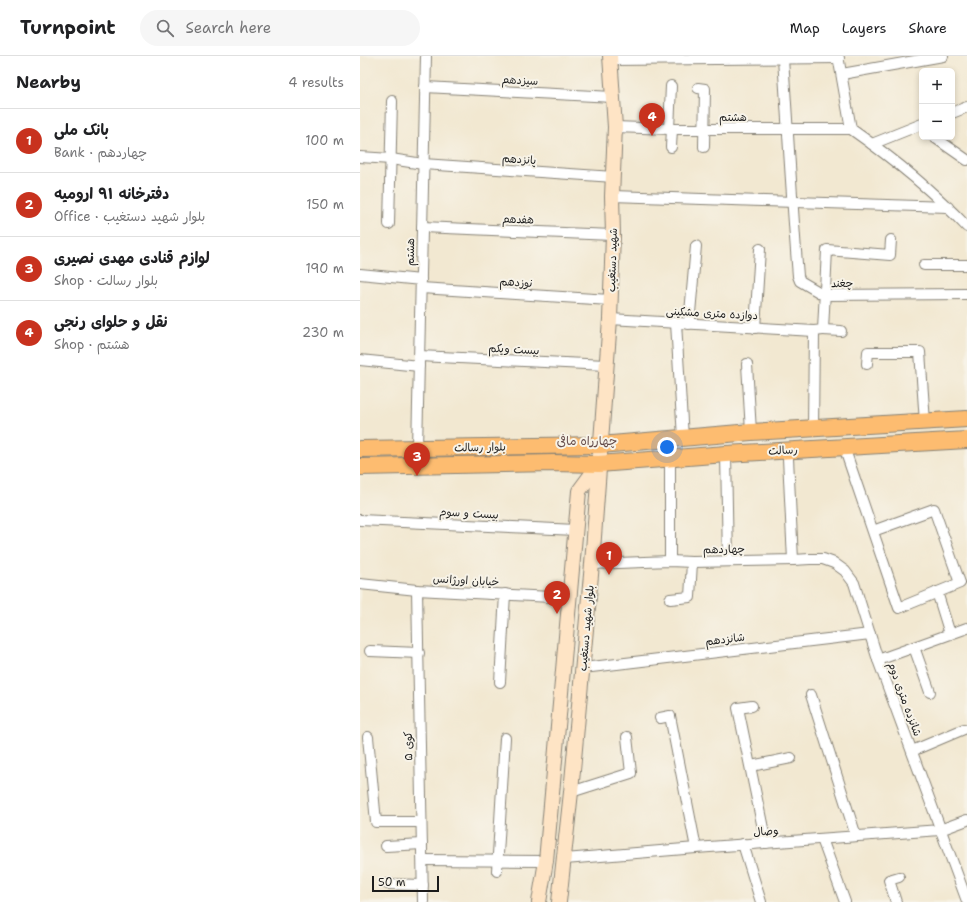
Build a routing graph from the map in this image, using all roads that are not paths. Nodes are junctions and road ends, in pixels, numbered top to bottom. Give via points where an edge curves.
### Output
1 (426, 56) edge
2 (942, 56) edge
3 (838, 57) edge
4 (611, 58) edge
5 (783, 59) junction
6 (842, 74) junction
7 (671, 86) dead end
8 (425, 87) junction
9 (698, 88) dead end
10 (613, 97) junction
11 (392, 101) dead end
12 (967, 107) edge
13 (955, 112) edge
14 (615, 127) junction
15 (919, 127) edge
16 (670, 129) junction
17 (704, 129) junction
18 (788, 129) junction
19 (851, 129) junction
20 (938, 140) edge
21 (872, 144) junction
22 (704, 147) dead end
23 (671, 148) dead end
24 (360, 157) edge
25 (390, 159) junction
26 (967, 160) edge
27 (424, 164) junction
28 (614, 176) junction
29 (612, 196) junction
30 (792, 202) junction
31 (948, 207) junction
32 (389, 224) dead end
33 (967, 227) edge
34 (422, 228) junction
35 (613, 235) junction
36 (891, 240) dead end
37 (696, 246) dead end
38 (760, 249) dead end
39 (924, 265) dead end
40 (967, 265) edge
41 (360, 274) edge
42 (421, 284) junction
43 (967, 294) edge
44 (824, 295) junction
45 (610, 300) junction
46 (610, 319) junction
47 (676, 323) junction
48 (689, 324) junction
49 (755, 328) junction
50 (818, 331) junction
51 (842, 331) dead end
52 (360, 360) edge
53 (419, 361) junction
54 (747, 364) dead end
55 (867, 364) dead end
56 (606, 365) junction
57 (967, 419) edge
58 (925, 422) junction
59 (813, 429) junction
60 (782, 431) junction
61 (751, 432) junction
62 (683, 438) junction
63 (967, 440) edge
64 (600, 445) junction
65 (844, 447) junction
66 (417, 448) junction
67 (360, 449) edge
68 (784, 450) junction
69 (726, 454) junction
70 (670, 458) junction
71 (599, 464) junction
72 (360, 467) edge
73 (360, 520) edge
74 (576, 530) junction
75 (873, 531) junction
76 (793, 560) junction
77 (670, 561) junction
78 (728, 561) junction
79 (692, 562) junction
80 (592, 564) junction
81 (850, 576) joint
82 (360, 584) edge
83 (417, 590) junction
84 (937, 592) junction
85 (505, 594) junction
86 (570, 598) junction
87 (670, 599) dead end
88 (966, 632) edge
89 (870, 634) junction
90 (950, 634) junction
91 (914, 647) junction
92 (370, 651) dead end
93 (419, 654) junction
94 (878, 660) junction
95 (583, 668) junction
96 (500, 682) dead end
97 (930, 692) dead end
98 (811, 695) dead end
99 (752, 706) dead end
100 (660, 718) dead end
101 (964, 729) dead end
102 (368, 737) dead end
103 (627, 737) dead end
104 (505, 738) dead end
105 (912, 751) junction
106 (792, 758) dead end
107 (751, 766) junction
108 (572, 792) junction
109 (967, 820) edge
110 (421, 822) junction
111 (940, 830) junction
112 (856, 836) junction
113 (822, 839) junction
114 (766, 843) junction
115 (422, 844) junction
116 (743, 844) junction
117 (386, 846) dead end
118 (696, 848) junction
119 (565, 859) junction
120 (423, 860) junction
121 (497, 860) junction
122 (546, 861) junction
123 (496, 871) dead end
124 (899, 877) dead end
125 (387, 884) dead end
126 (424, 885) junction
127 (967, 901) edge
128 (423, 902) edge
129 (538, 902) edge
130 (559, 902) edge
131 (761, 902) edge
132 (845, 902) edge
133 (896, 902) edge

1 - 8 street, هشتم
2 - 6 street
3 - 5 street
3 - 6 street
4 - 5 street
4 - 10 main road, شهید دستغیب
5 - 18 street
6 - 19 street
7 - 16 street
8 - 10 street, سیزدهم
8 - 27 street, هشتم
9 - 17 street via 705,89
10 - 14 main road, شهید دستغیب
11 - 25 street
12 - 13 street
14 - 16 street, هشتم
14 - 28 main road, شهید دستغیب
15 - 21 street
16 - 17 street, هشتم
16 - 23 street
17 - 18 street, هشتم
17 - 22 street
18 - 19 street, هشتم
18 - 30 street
19 - 21 street
20 - 26 street
21 - 31 street
24 - 25 street
25 - 27 street
25 - 32 street
27 - 28 street, پانزدهم
27 - 34 street, هشتم
28 - 29 main road, شهید دستغیب
29 - 30 street
29 - 35 main road, شهید دستغیب
30 - 31 street
30 - 44 street, چغند via 800,282
31 - 33 street
34 - 35 street, هفدهم
34 - 42 street, هشتم
35 - 45 main road, شهید دستغیب
36 - 44 street via 890,255 827,250
37 - 48 street
38 - 49 street
39 - 40 street
41 - 42 street, نوزدهم
42 - 45 street, نوزدهم
42 - 53 street, هشتم
43 - 44 street, چغند
44 - 50 street
45 - 46 main road, شهید دستغیب
46 - 47 street, دوازده متری مشکینی
46 - 56 main road, شهید دستغیب
47 - 48 street, دوازده متری مشکینی
47 - 62 street
48 - 49 street, دوازده متری مشکینی
49 - 50 street, دوازده متری مشکینی
50 - 51 street, دوازده متری مشکینی
50 - 59 street
52 - 53 street, بیست ویکم
53 - 56 street, بیست ویکم
53 - 66 street, هشتم
54 - 61 street
55 - 58 street via 868,352 920,352
56 - 64 main road, شهید دستغیب
57 - 58 main road, رسالت
58 - 59 main road, رسالت
59 - 60 main road, رسالت
60 - 61 main road, رسالت
60 - 68 main road
61 - 62 main road, رسالت
62 - 64 main road, رسالت
63 - 65 main road, رسالت
64 - 66 main road, بلوار رسالت
64 - 71 main road, شهید دستغیب
65 - 68 main road, رسالت
65 - 75 street
66 - 67 main road, بلوار رسالت
68 - 69 main road, رسالت
68 - 76 street via 788,458
69 - 70 main road, رسالت
69 - 78 street
70 - 71 main road, رسالت
70 - 77 street
71 - 72 main road, بلوار رسالت
71 - 74 main road, بلوار شهید دستغیب via 579,491
71 - 80 main road, بلوار شهید دستغیب
73 - 74 street, بیست و سوم
74 - 86 main road, بلوار شهید دستغیب
75 - 84 street via 899,608
75 - 84 street via 934,509 960,583
76 - 78 street, چهاردهم
76 - 81 street, چهاردهم via 823,559 834,563
77 - 79 street, چهاردهم
77 - 80 street, چهاردهم
78 - 79 street, چهاردهم
79 - 87 street via 690,597
80 - 95 main road, بلوار شهید دستغیب
81 - 89 street, شانزده متری دوم
82 - 83 street, خیابان اورژانس
83 - 85 street, خیابان اورژانس
83 - 93 street, کوی ۵
84 - 90 street
85 - 86 street, خیابان اورژانس
85 - 96 street
86 - 122 main road, بلوار شهید دستغیب
88 - 90 street
89 - 94 street, شانزده متری دوم
89 - 95 street, شانزدهم
90 - 91 street
91 - 94 street
91 - 97 street
92 - 93 street
93 - 110 street, کوی ۵
94 - 105 street, شانزده متری دوم
95 - 108 main road, بلوار شهید دستغیب
98 - 112 street
99 - 107 street via 738,708
100 - 118 street via 670,716
101 - 105 street
102 - 110 street via 376,822
103 - 108 street via 631,773
104 - 121 street
105 - 111 street, شانزده متری دوم
106 - 107 street
107 - 114 street
108 - 119 main road, بلوار شهید دستغیب
109 - 111 street, وصال
110 - 115 street, کوی ۵
111 - 112 street, وصال
111 - 127 street, شانزده متری دوم
112 - 113 street, وصال
113 - 114 street, وصال
113 - 132 street
114 - 116 street, وصال
115 - 117 street
115 - 120 street, کوی ۵
116 - 118 street, وصال
116 - 131 street
118 - 119 street, وصال
119 - 122 main road
119 - 130 main road, بلوار شهید دستغیب
120 - 121 street
120 - 126 street, کوی ۵
121 - 122 street
121 - 123 street
122 - 129 main road, بلوار شهید دستغیب
124 - 133 street via 889,880
125 - 126 street
126 - 128 street, کوی ۵

